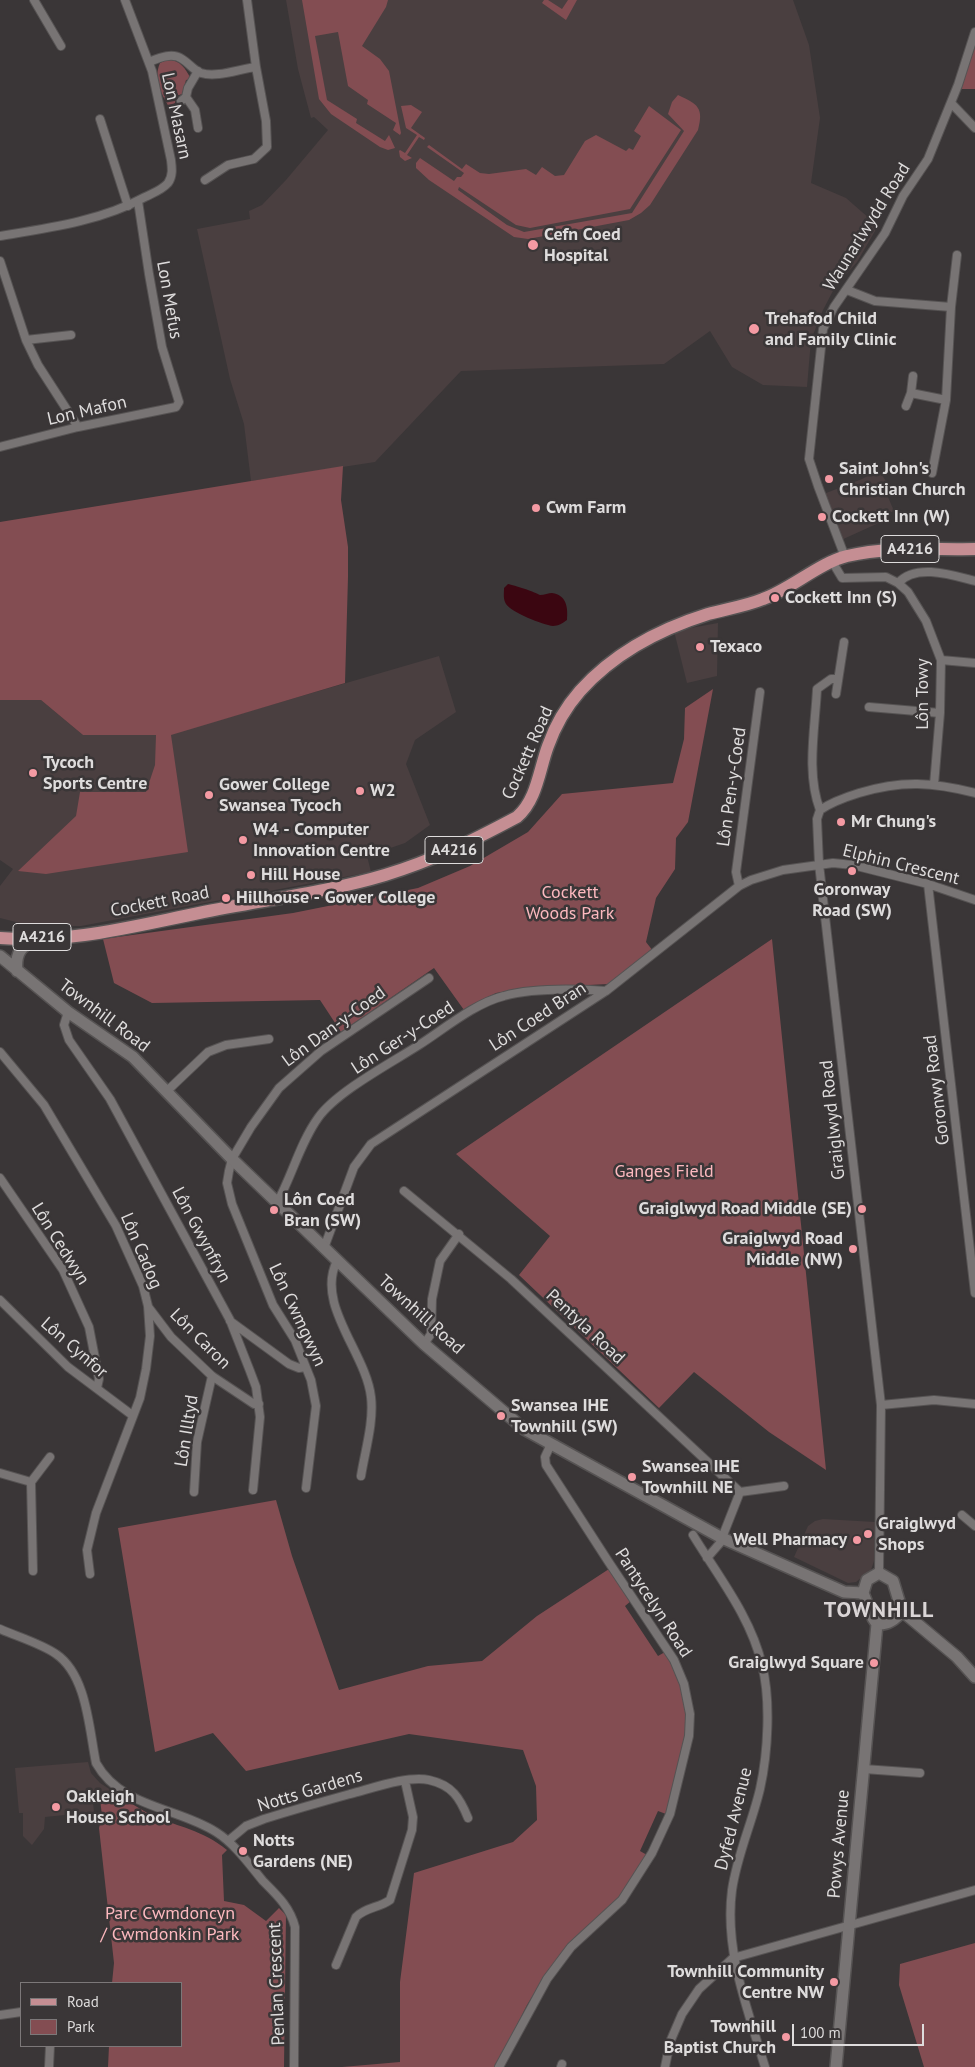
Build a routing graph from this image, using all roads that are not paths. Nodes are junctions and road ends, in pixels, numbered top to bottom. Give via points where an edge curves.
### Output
1 (34, 0) edge
2 (125, 0) edge
3 (247, 0) edge
4 (975, 32) edge
5 (61, 46) dead end
6 (149, 62) junction
7 (256, 67) junction
8 (198, 71) junction
9 (951, 103) junction
10 (100, 119) dead end
11 (198, 128) dead end
12 (975, 128) edge
13 (205, 180) dead end
14 (138, 201) junction
15 (128, 206) junction
16 (0, 236) edge
17 (956, 255) dead end
18 (0, 261) edge
19 (847, 290) junction
20 (951, 307) junction
21 (71, 334) dead end
22 (26, 340) junction
23 (913, 376) dead end
24 (911, 393) junction
25 (946, 400) junction
26 (179, 402) joint
27 (906, 406) dead end
28 (78, 427) junction
29 (0, 447) edge
30 (932, 473) dead end
31 (975, 549) edge
32 (846, 557) junction
33 (833, 563) junction
34 (975, 581) edge
35 (898, 583) junction
36 (844, 642) dead end
37 (941, 660) junction
38 (975, 663) edge
39 (838, 679) junction
40 (760, 692) dead end
41 (836, 694) dead end
42 (869, 707) dead end
43 (940, 713) junction
44 (934, 785) junction
45 (975, 793) edge
46 (820, 810) junction
47 (819, 864) junction
48 (928, 884) junction
49 (739, 886) junction
50 (975, 900) edge
51 (0, 938) edge
52 (35, 938) junction
53 (0, 956) edge
54 (16, 970) junction
55 (429, 978) dead end
56 (606, 991) junction
57 (68, 1012) junction
58 (269, 1039) dead end
59 (0, 1052) edge
60 (167, 1091) junction
61 (232, 1159) junction
62 (0, 1178) edge
63 (404, 1192) dead end
64 (278, 1203) junction
65 (459, 1234) junction
66 (324, 1248) junction
67 (337, 1261) junction
68 (975, 1293) edge
69 (0, 1300) edge
70 (148, 1306) junction
71 (230, 1320) junction
72 (424, 1344) junction
73 (305, 1367) junction
74 (212, 1376) junction
75 (98, 1388) junction
76 (258, 1404) junction
77 (975, 1404) edge
78 (880, 1405) junction
79 (132, 1416) junction
80 (551, 1444) junction
81 (50, 1457) dead end
82 (0, 1473) edge
83 (361, 1476) dead end
84 (31, 1482) junction
85 (784, 1486) dead end
86 (306, 1488) dead end
87 (253, 1490) dead end
88 (194, 1492) dead end
89 (740, 1492) junction
90 (962, 1515) dead end
91 (975, 1526) edge
92 (693, 1535) dead end
93 (722, 1538) junction
94 (707, 1558) junction
95 (33, 1571) dead end
96 (878, 1573) junction
97 (90, 1574) dead end
98 (863, 1593) junction
99 (902, 1611) junction
100 (877, 1624) junction
101 (0, 1629) edge
102 (975, 1677) edge
103 (864, 1769) junction
104 (920, 1773) dead end
105 (405, 1781) junction
106 (468, 1818) dead end
107 (228, 1840) junction
108 (975, 1890) edge
109 (849, 1925) junction
110 (733, 1958) junction
111 (336, 1965) dead end
112 (20, 2012) edge
113 (0, 2015) edge
114 (50, 2047) edge
115 (49, 2067) edge
116 (294, 2067) edge
117 (499, 2067) edge
118 (665, 2067) edge
119 (765, 2067) edge
120 (836, 2067) edge

1 - 5 street
2 - 6 street, Lon Masarn
3 - 7 street
4 - 9 street, Waunarlwydd Road
6 - 8 street via 169,55 181,58
6 - 14 street, Lon Masarn via 172,171 169,181 161,189
7 - 8 street via 218,73
7 - 13 street via 266,121 266,147 254,159 228,165
8 - 11 street via 184,99 195,110
9 - 12 street
9 - 19 street, Waunarlwydd Road via 928,158 903,196 885,233
10 - 15 street
14 - 15 street, Lon Masarn
14 - 26 street, Lon Mefus via 162,347
15 - 16 street, Lon Masarn via 68,225
17 - 20 street
18 - 22 street
19 - 20 street via 875,301
19 - 32 street, Waunarlwydd Road via 823,329 809,459
20 - 25 street
21 - 22 street
22 - 28 street via 38,365
23 - 24 street
24 - 25 street
24 - 27 street
25 - 30 street
26 - 28 street, Lon Mafon via 176,407
28 - 29 street, Lon Mafon
31 - 32 main road, Cockett Road / A4216 via 887,549
32 - 33 main road, Cockett Road / A4216
33 - 35 street via 842,578 886,577
33 - 52 main road, Cockett Road / A4216 via 764,599 667,629 610,663 581,690 564,713 548,744 527,807 517,817 459,848 350,884 110,930
34 - 35 street via 918,572 908,574
35 - 37 street, Lôn Towy via 919,607
36 - 39 street
37 - 38 street
37 - 43 street, Lôn Towy
39 - 41 street
39 - 46 street, Graiglwyd Road via 831,679 817,689 812,776
40 - 49 street, Lôn Pen-y-Coed via 736,872
42 - 43 street
43 - 44 street, Lôn Towy
44 - 45 street
44 - 46 street via 889,785 844,798
46 - 47 street, Graiglwyd Road via 817,819
47 - 48 street, Elphin Crescent via 853,865
47 - 49 street, Lôn Coed Bran via 783,870
47 - 78 street, Graiglwyd Road
48 - 50 street, Elphin Crescent
48 - 68 street, Goronwy Road
49 - 56 street, Lôn Coed Bran
51 - 52 main road, Cockett Road / A4216
52 - 54 street via 18,950
53 - 54 street, Townhill Road
54 - 57 street, Townhill Road
55 - 61 street, Lôn Dan-y-Coed via 322,1051 279,1088
56 - 64 street, Lôn Ger-y-Coed via 504,996 471,1011 340,1096 318,1117
56 - 66 street, Lôn Coed Bran via 370,1144 354,1167
57 - 60 street, Townhill Road via 134,1057
57 - 71 street, Lôn Gwynfryn via 64,1025 69,1040 110,1099
58 - 60 street via 226,1045 208,1052
59 - 70 street, Lôn Cadog via 44,1105 116,1226 143,1286
60 - 61 street, Townhill Road
61 - 64 street, Townhill Road
61 - 73 street, Lôn Cwmgwyn via 227,1182 232,1204 273,1305 287,1325
62 - 75 street, Lôn Cedwyn via 62,1270 89,1326
63 - 65 street, Pentyla Road
64 - 66 street, Townhill Road
65 - 72 street via 440,1261 432,1299 431,1334
65 - 89 street, Pentyla Road
66 - 67 street, Townhill Road
67 - 72 street, Townhill Road
67 - 83 street via 330,1285 338,1316 365,1373 371,1397
69 - 75 street, Lôn Cynfor via 68,1367
70 - 74 street, Lôn Caron via 171,1337
70 - 79 street, Lôn Cadog via 149,1353 140,1398
71 - 73 street via 289,1364
71 - 76 street, Lôn Gwynfryn via 256,1387
72 - 80 street, Townhill Road via 524,1428
73 - 86 street, Lôn Cwmgwyn via 316,1406
74 - 76 street, Lôn Caron
74 - 88 street, Lôn Illtyd via 197,1442
75 - 79 street, Lôn Cynfor
76 - 87 street, Lôn Gwynfryn via 260,1417
77 - 78 street via 934,1400
78 - 96 street, Graiglwyd Road
79 - 97 street, Lôn Cadog via 96,1513 87,1550
80 - 93 street, Townhill Road
80 - 117 street, Pantycelyn Road via 545,1457 546,1465 674,1660 684,1684 690,1714 689,1736 670,1814 652,1853 622,1900 571,1947 547,1978
81 - 84 street
82 - 84 street
84 - 95 street
85 - 89 street
89 - 93 street
90 - 91 street
92 - 94 street, Dyfed Avenue
93 - 94 street
93 - 98 street, Townhill Road via 844,1592
94 - 110 street, Dyfed Avenue via 740,1611 752,1638 762,1664 766,1695 767,1726 760,1788 732,1892
96 - 98 street via 867,1580
96 - 99 street via 893,1581
98 - 100 street
99 - 100 street via 895,1619
99 - 102 street via 957,1656
100 - 103 street, Powys Avenue
101 - 107 street, Penlan Crescent via 56,1654 72,1669 81,1686 96,1763 102,1774 122,1791 157,1809 192,1820
103 - 104 street
103 - 109 street, Powys Avenue
105 - 106 street, Notts Gardens via 428,1780 451,1790 460,1799
105 - 107 street, Notts Gardens via 264,1818 246,1826
105 - 111 street via 413,1817 412,1830 390,1900 362,1911 356,1917
107 - 116 street, Penlan Crescent via 287,1907 295,1927
108 - 109 street
109 - 110 street
109 - 120 street, Powys Avenue
110 - 118 street via 699,1988 682,2014 670,2042
110 - 119 street, Dyfed Avenue
112 - 113 street
114 - 115 street

